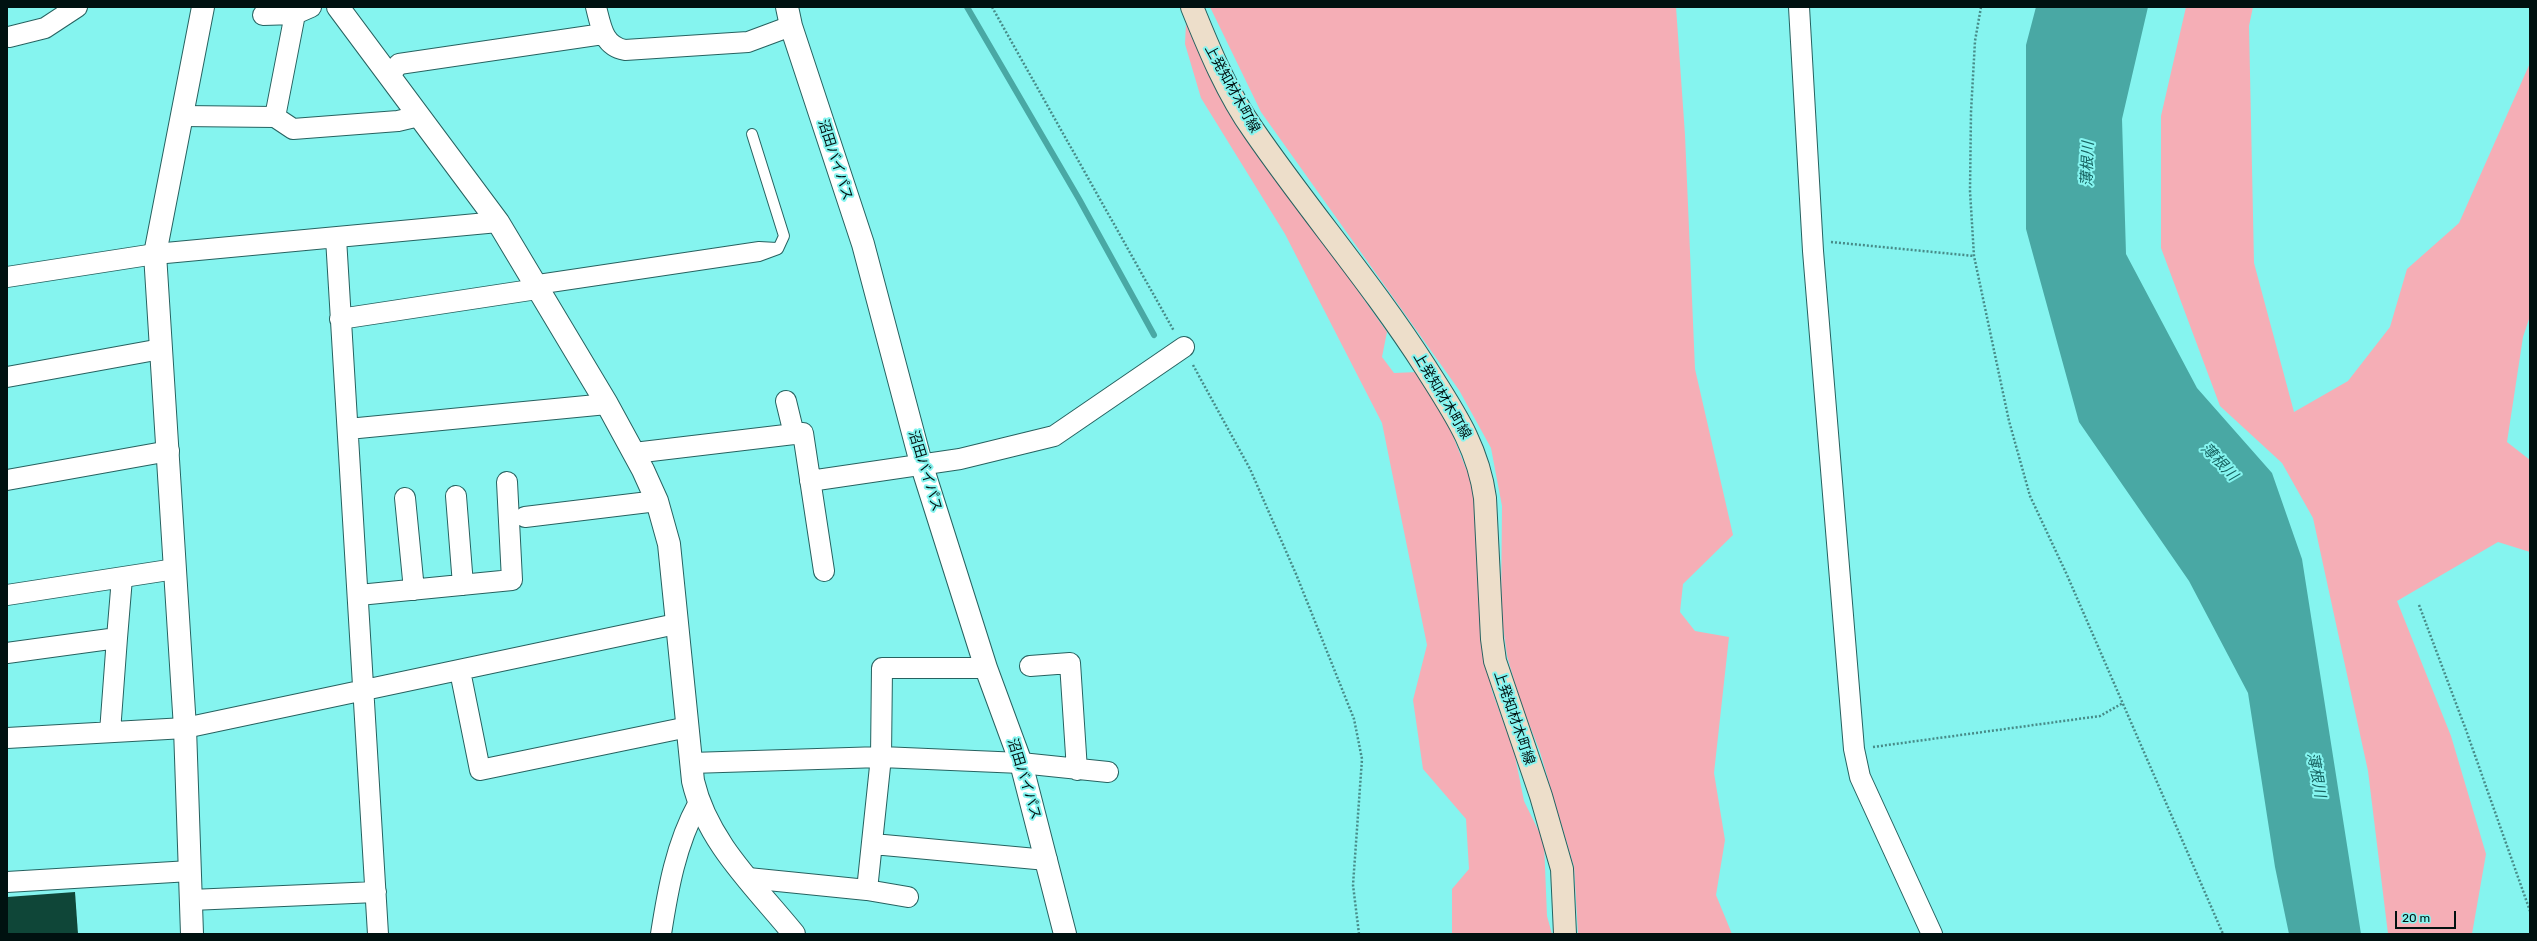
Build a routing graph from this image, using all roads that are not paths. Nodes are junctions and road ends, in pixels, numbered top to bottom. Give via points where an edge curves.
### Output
1 (76, 7) edge
2 (203, 7) edge
3 (338, 7) edge
4 (596, 7) edge
5 (1192, 7) edge
6 (1799, 7) edge
7 (303, 11) edge
8 (263, 15) dead end
9 (789, 17) edge
10 (603, 34) junction
11 (9, 37) dead end
12 (389, 75) junction
13 (182, 116) junction
14 (419, 116) junction
15 (275, 117) junction
16 (752, 134) dead end
17 (498, 222) junction
18 (336, 238) junction
19 (155, 254) junction
20 (7, 277) edge
21 (534, 285) junction
22 (340, 319) junction
23 (1184, 347) road end
24 (161, 349) junction
25 (7, 377) edge
26 (786, 401) dead end
27 (606, 404) junction
28 (348, 429) junction
29 (794, 434) junction
30 (169, 451) junction
31 (634, 453) junction
32 (921, 463) junction
33 (7, 480) edge
34 (810, 481) junction
35 (507, 482) dead end
36 (456, 496) dead end
37 (405, 498) dead end
38 (657, 501) junction
39 (525, 517) dead end
40 (175, 569) junction
41 (824, 571) dead end
42 (122, 578) junction
43 (463, 585) junction
44 (414, 590) junction
45 (7, 595) edge
46 (358, 595) junction
47 (676, 624) junction
48 (117, 638) junction
49 (7, 653) edge
50 (1030, 666) dead end
51 (986, 668) junction
52 (460, 670) junction
53 (364, 690) junction
54 (688, 727) junction
55 (185, 728) junction
56 (110, 732) junction
57 (7, 738) edge
58 (882, 757) junction
59 (691, 763) junction
60 (1021, 763) junction
61 (1077, 770) junction
62 (1108, 772) dead end
63 (698, 804) junction
64 (872, 844) junction
65 (1047, 860) junction
66 (190, 872) junction
67 (748, 878) junction
68 (7, 882) edge
69 (867, 890) junction
70 (376, 892) junction
71 (908, 897) dead end
72 (191, 900) junction
73 (192, 934) edge
74 (378, 934) edge
75 (661, 934) edge
76 (794, 934) edge
77 (1065, 934) edge
78 (1565, 934) edge
79 (1932, 934) edge

1 - 11 street via 45,28
2 - 13 street
3 - 12 street
4 - 10 street
5 - 78 main road, 上発知材木町線 via 1210,50 1253,130 1406,337 1464,428 1474,452 1482,476 1485,498 1495,661 1541,796 1562,869
6 - 79 street via 1813,251 1854,749 1860,777
7 - 8 street
7 - 15 street
9 - 10 street via 748,42 625,50 615,48
9 - 32 street, 沼田バイパス via 862,244
10 - 12 street via 399,64
12 - 14 street
13 - 15 street
13 - 19 street
14 - 15 street via 398,121 294,128
14 - 17 street
16 - 21 lane via 784,236 778,249 759,246
17 - 18 street
17 - 21 street
18 - 19 street
18 - 22 street
19 - 20 street
19 - 24 street
21 - 22 street
21 - 27 street
22 - 28 street
23 - 32 street via 1054,436 960,460
24 - 25 street
24 - 30 street
26 - 29 street
27 - 28 street
27 - 31 street
28 - 46 street
29 - 31 street
29 - 34 street via 803,433
30 - 33 street
30 - 40 street
31 - 38 street
32 - 34 street
32 - 51 street, 沼田バイパス
34 - 41 street
35 - 43 street via 512,580
36 - 43 street
37 - 44 street
38 - 39 street
38 - 47 street via 669,544
40 - 42 street
40 - 55 street
42 - 45 street
42 - 48 street
43 - 44 street
44 - 46 street
46 - 53 street
47 - 52 street
47 - 54 street
48 - 49 street
48 - 56 street
50 - 61 street via 1070,663
51 - 58 street via 882,668
51 - 60 street, 沼田バイパス
52 - 53 street
52 - 54 street via 480,770
53 - 55 street
53 - 70 street
54 - 59 street
55 - 56 street
55 - 66 street
56 - 57 street
58 - 59 street
58 - 60 street
58 - 64 street
59 - 63 street
60 - 61 street
60 - 65 street, 沼田バイパス
61 - 62 street
63 - 67 street via 724,851
63 - 75 street via 686,825 668,889
64 - 65 street
64 - 69 street
65 - 77 street, 沼田バイパス
66 - 68 street
66 - 72 street
67 - 69 street
67 - 76 street
69 - 71 street
70 - 72 street
70 - 74 street
72 - 73 street

